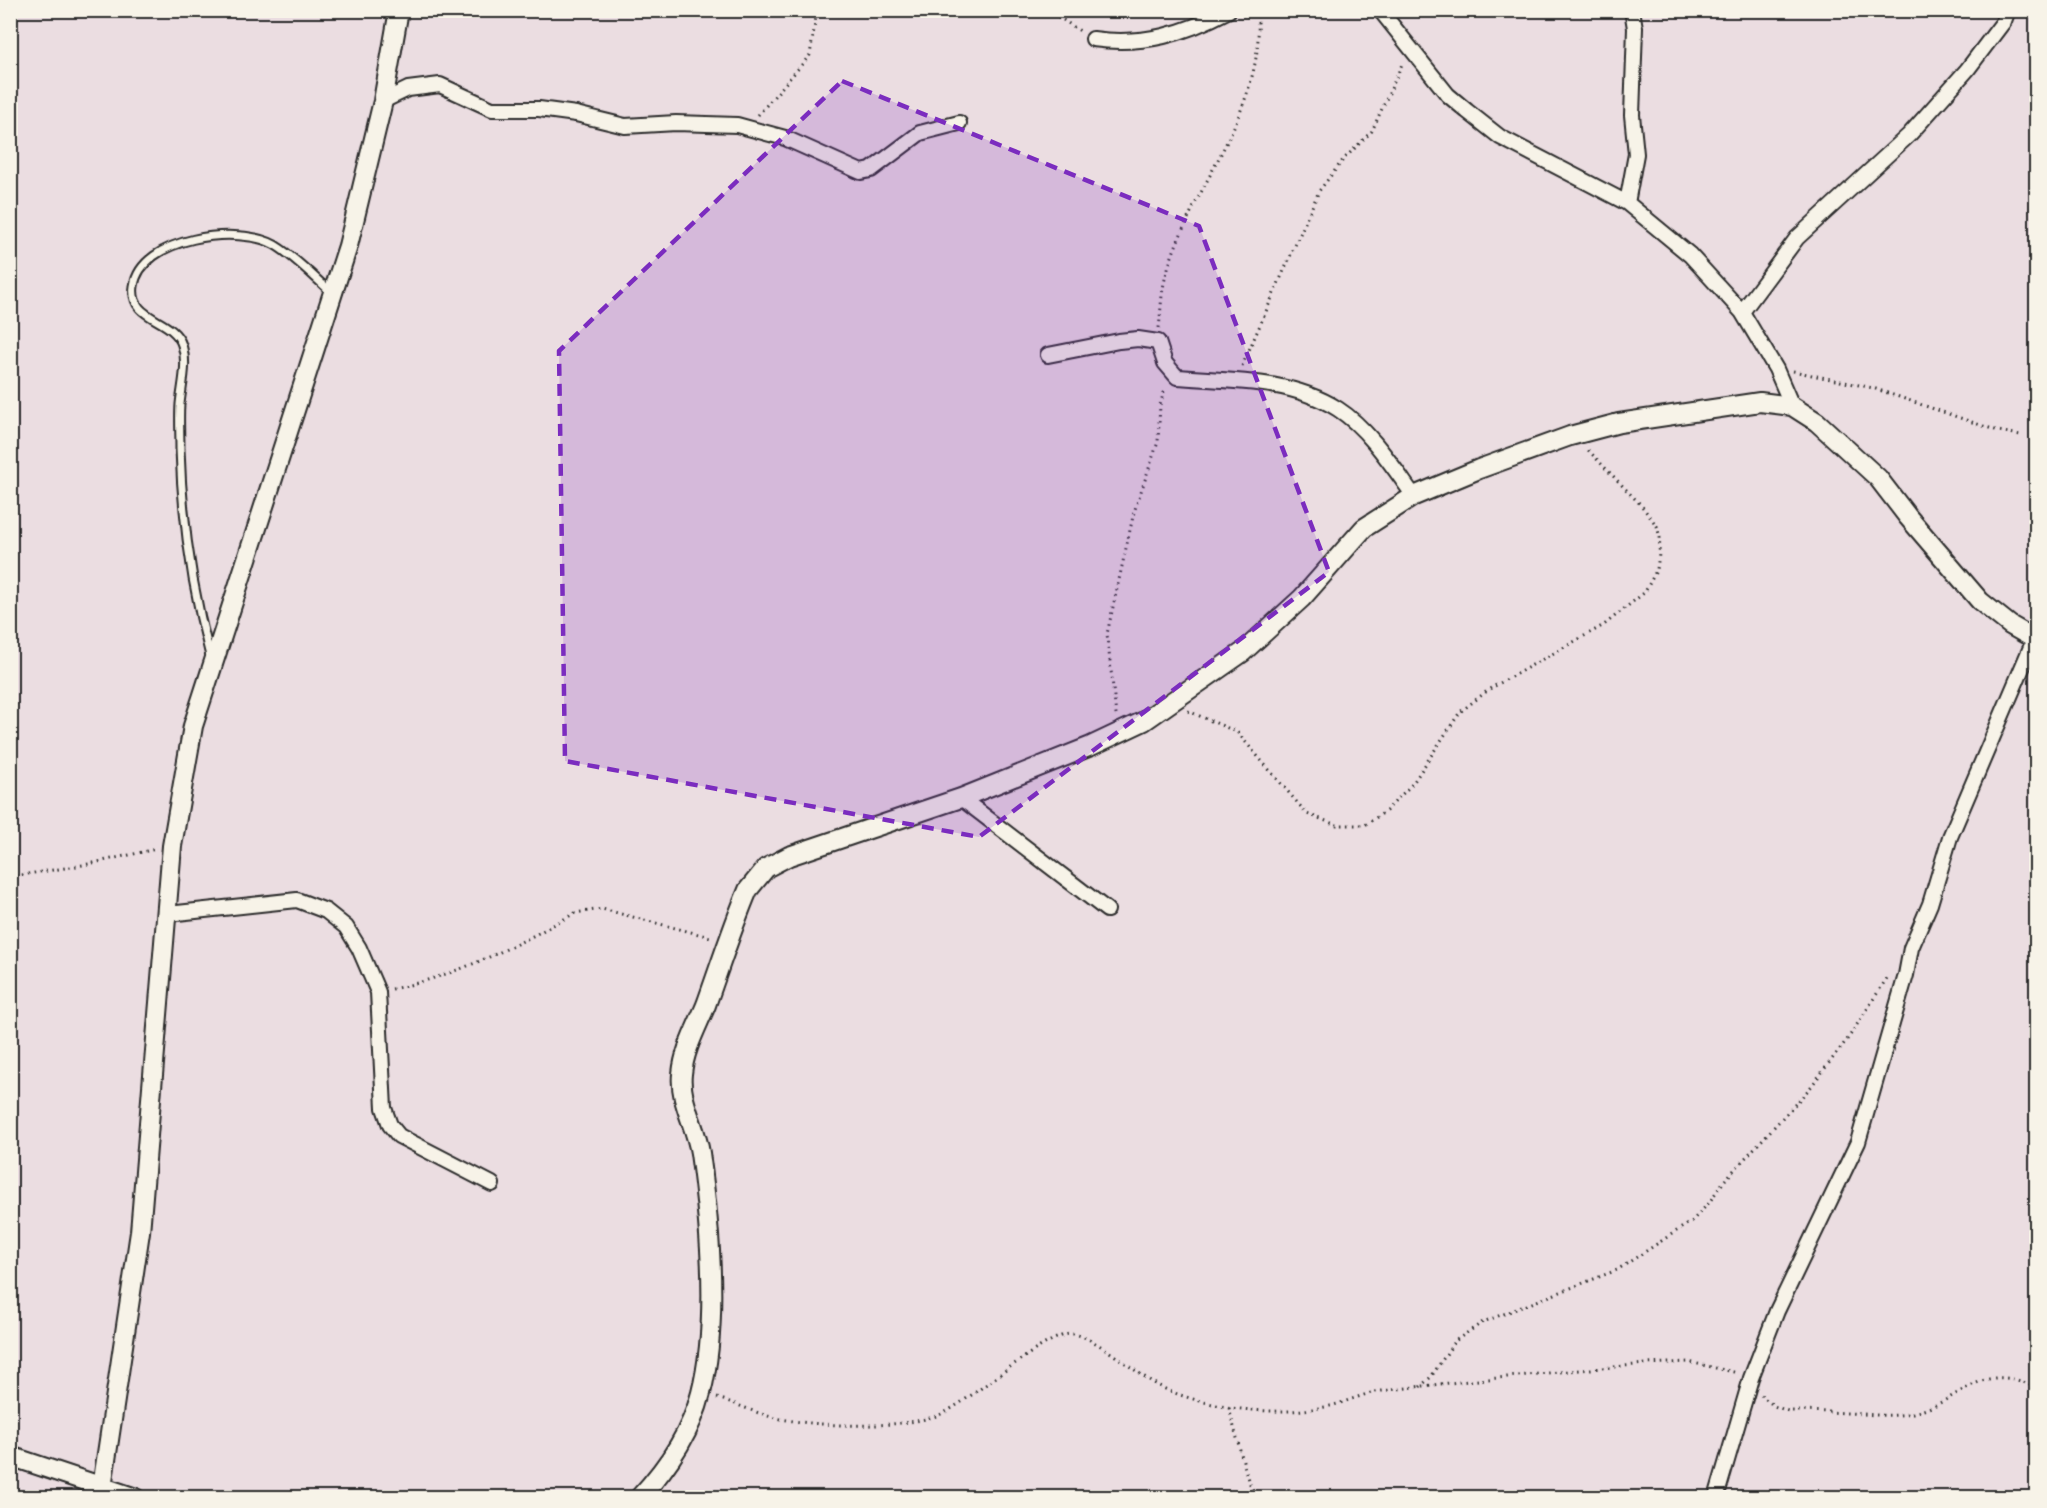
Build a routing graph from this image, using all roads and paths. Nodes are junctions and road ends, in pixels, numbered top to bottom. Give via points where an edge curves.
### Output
1 (399, 10) edge
2 (817, 10) edge
3 (1048, 10) edge
4 (1229, 10) edge
5 (1257, 10) edge
6 (1380, 10) edge
7 (1632, 10) edge
8 (2008, 10) edge
9 (1093, 39) joint
10 (1409, 46) junction
11 (383, 101) junction
12 (959, 123) dead end
13 (747, 127) junction
14 (1626, 203) junction
15 (333, 293) junction
16 (1742, 312) junction
17 (1158, 342) junction
18 (1048, 355) dead end
19 (1776, 369) junction
20 (1177, 377) junction
21 (1236, 382) junction
22 (1792, 406) junction
23 (2021, 435) dead end
24 (1570, 436) junction
25 (1414, 496) junction
26 (2035, 640) edge
27 (213, 664) junction
28 (1172, 702) junction
29 (1117, 734) junction
30 (961, 798) junction
31 (172, 846) junction
32 (10, 877) edge
33 (1107, 910) dead end
34 (168, 914) junction
35 (726, 941) junction
36 (1911, 948) junction
37 (378, 992) junction
38 (492, 1184) dead end
39 (1751, 1378) junction
40 (1420, 1387) junction
41 (2037, 1388) edge
42 (701, 1394) junction
43 (1229, 1408) junction
44 (10, 1455) edge
45 (102, 1487) junction
46 (136, 1497) edge
47 (639, 1497) edge
48 (1257, 1497) edge
49 (1716, 1497) edge

1 - 11 street
2 - 13 path via 810,54
3 - 9 path
4 - 9 street via 1195,28 1163,37 1129,41
5 - 17 path via 1260,35 1252,81 1165,279
6 - 10 street
7 - 14 street via 1636,154
8 - 16 street via 1967,70 1909,135 1797,238
10 - 14 street via 1448,95 1500,137
10 - 21 path via 1372,131 1318,191
11 - 13 street via 425,84 440,85 492,109 540,109 625,126
11 - 15 street
12 - 13 street via 920,133 871,170 861,172 785,138
14 - 16 street via 1690,255
15 - 27 street
15 - 27 lane via 274,244 231,235 172,246 149,259 136,275 133,295 137,307 175,331 182,345 185,367 180,449 186,546
16 - 19 street
17 - 18 street via 1119,341
17 - 20 street via 1165,363
19 - 22 street
19 - 23 path via 1873,388
20 - 21 street
20 - 29 path via 1166,383 1160,405 1158,442 1134,512 1107,634
21 - 25 street via 1264,383 1315,398 1339,410 1389,461
22 - 24 street via 1749,404 1619,423
22 - 26 street via 1817,422 1878,478 1980,601
24 - 25 street
24 - 28 path via 1607,467 1657,526 1657,569 1645,592 1604,625 1491,688 1460,712 1413,783 1365,825 1337,825 1307,814 1236,732
25 - 28 street via 1364,528 1275,624 1243,652
26 - 36 street via 1967,792 1930,904
27 - 31 street via 193,726
28 - 29 street
29 - 30 street
30 - 33 street
30 - 35 street via 828,842 766,868 748,890
31 - 32 path
31 - 34 street
34 - 37 street via 297,900 326,911 346,927 360,948
34 - 45 street via 140,1232
35 - 37 path via 602,909 588,910 472,966
35 - 42 street via 682,1073 682,1090 699,1150 710,1275
36 - 39 street via 1858,1142 1803,1251
36 - 40 path via 1817,1080 1692,1221 1617,1270 1483,1322 1455,1341
37 - 38 street via 384,1107 390,1125 399,1136
39 - 40 path via 1727,1368 1689,1362
39 - 41 path via 1760,1394 1788,1411 1874,1416 1911,1413 1983,1379 2009,1377
39 - 49 street
40 - 43 path via 1377,1391 1292,1413
42 - 43 path via 771,1417 847,1424 906,1423 958,1406 1038,1350 1071,1334 1089,1340 1162,1388
42 - 47 street via 677,1450
43 - 48 path via 1248,1480
44 - 45 street
45 - 46 street

